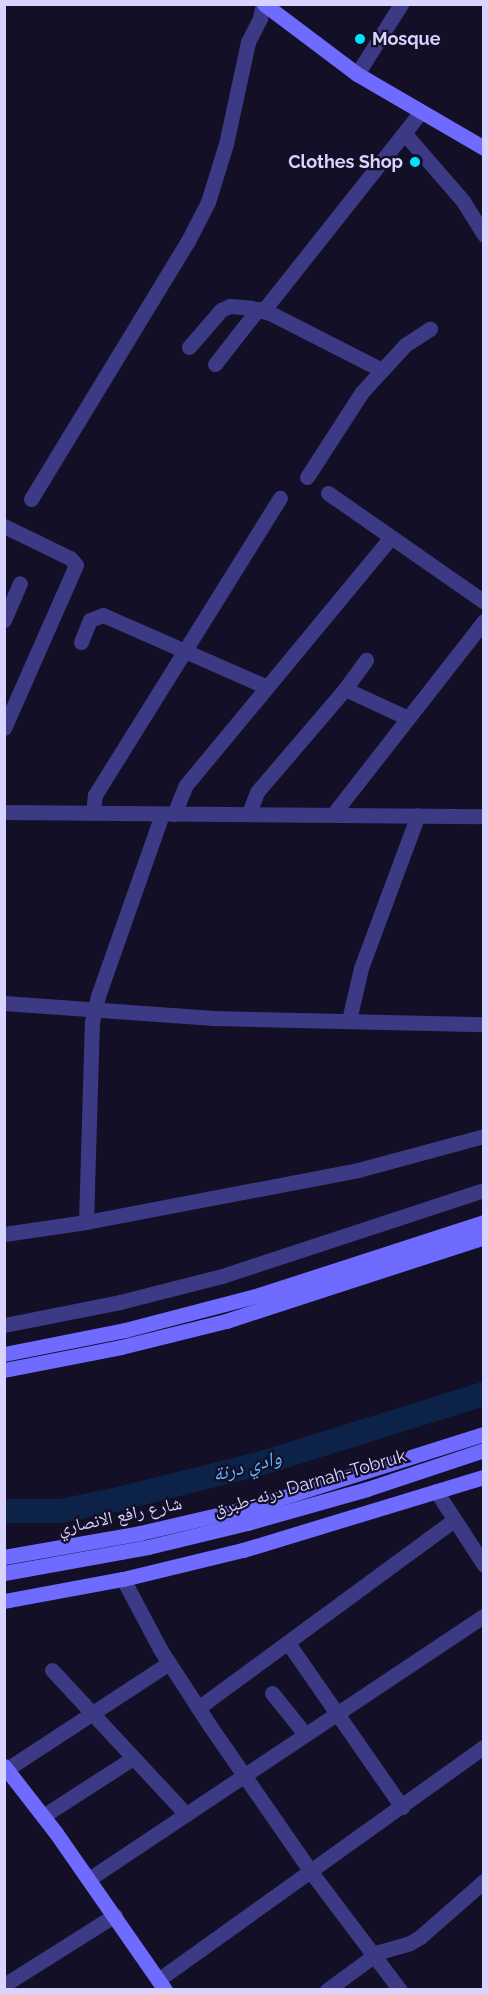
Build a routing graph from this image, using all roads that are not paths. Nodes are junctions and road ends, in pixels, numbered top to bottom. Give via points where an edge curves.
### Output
1 (263, 4) edge
2 (401, 4) edge
3 (357, 74) junction
4 (421, 112) junction
5 (405, 134) junction
6 (483, 148) edge
7 (483, 235) edge
8 (261, 310) junction
9 (430, 329) dead end
10 (189, 347) dead end
11 (215, 364) dead end
12 (382, 370) junction
13 (307, 477) dead end
14 (328, 493) dead end
15 (280, 498) dead end
16 (31, 499) dead end
17 (4, 525) edge
18 (392, 537) junction
19 (20, 583) dead end
20 (483, 602) edge
21 (4, 620) edge
22 (483, 621) edge
23 (81, 642) dead end
24 (185, 651) junction
25 (366, 660) dead end
26 (267, 687) junction
27 (345, 689) junction
28 (408, 718) junction
29 (4, 728) edge
30 (4, 812) edge
31 (93, 813) junction
32 (249, 813) junction
33 (334, 813) junction
34 (168, 814) junction
35 (418, 815) junction
36 (483, 816) edge
37 (4, 1003) edge
38 (94, 1009) junction
39 (349, 1020) junction
40 (483, 1024) edge
41 (483, 1136) edge
42 (483, 1190) edge
43 (86, 1222) junction
44 (483, 1222) edge
45 (4, 1234) edge
46 (483, 1237) edge
47 (4, 1325) edge
48 (4, 1354) edge
49 (4, 1370) edge
50 (483, 1434) edge
51 (483, 1450) edge
52 (483, 1477) edge
53 (436, 1491) junction
54 (454, 1520) junction
55 (4, 1557) edge
56 (483, 1565) edge
57 (4, 1572) edge
58 (123, 1579) junction
59 (4, 1601) edge
60 (483, 1616) edge
61 (288, 1643) junction
62 (169, 1663) junction
63 (52, 1670) dead end
64 (272, 1693) dead end
65 (198, 1708) junction
66 (92, 1713) junction
67 (336, 1713) junction
68 (305, 1734) junction
69 (483, 1747) edge
70 (134, 1758) junction
71 (5, 1768) edge
72 (244, 1775) junction
73 (402, 1807) junction
74 (186, 1814) junction
75 (43, 1816) junction
76 (311, 1872) junction
77 (89, 1879) junction
78 (483, 1881) edge
79 (115, 1915) junction
80 (374, 1956) junction
81 (4, 1985) edge
82 (162, 1985) edge
83 (327, 1989) edge
84 (400, 1989) edge

1 - 3 street
1 - 16 street via 248,42 226,144 208,201 188,241
2 - 3 street
3 - 4 street
4 - 5 street
4 - 6 street
5 - 7 street via 463,201
5 - 8 street
8 - 10 street via 225,307
8 - 11 street
8 - 12 street
9 - 12 street via 411,340
12 - 13 street via 357,398
14 - 18 street
15 - 24 street
17 - 29 street via 70,558 76,565
18 - 20 street
18 - 26 street
19 - 21 street
22 - 28 street
23 - 24 street via 90,620 103,615
24 - 26 street
24 - 31 street via 95,795
25 - 27 street
26 - 34 street via 186,784
27 - 28 street
27 - 32 street via 257,792
28 - 33 street
30 - 31 street
31 - 34 street
32 - 33 street
32 - 34 street
33 - 35 street
34 - 38 street
35 - 36 street
35 - 39 street via 358,975
37 - 38 street
38 - 39 street via 213,1018
38 - 43 street via 89,1038
39 - 40 street
41 - 43 street via 358,1170
42 - 47 street via 222,1276
43 - 45 street
44 - 48 street via 204,1310
46 - 49 street via 226,1321
50 - 55 street, شارع رافع الانصاري via 252,1507 140,1533
51 - 57 street, درنه-طبرق Darnah-Tobruk via 247,1523 148,1547
52 - 53 street
53 - 54 street
53 - 58 street via 243,1550
54 - 56 street
54 - 61 street
58 - 59 street
58 - 62 street
60 - 67 street
61 - 65 street
61 - 67 street
62 - 65 street
62 - 66 street
63 - 66 street
64 - 68 street
65 - 72 street
66 - 70 street
66 - 71 street
67 - 68 street
67 - 73 street
68 - 72 street
69 - 73 street
70 - 74 street
70 - 75 street
71 - 75 street
72 - 74 street
72 - 76 street
73 - 76 street
74 - 77 street
75 - 77 street
76 - 80 street
76 - 82 street
77 - 79 street
78 - 80 street via 420,1937
79 - 81 street
79 - 82 street
80 - 83 street
80 - 84 street

